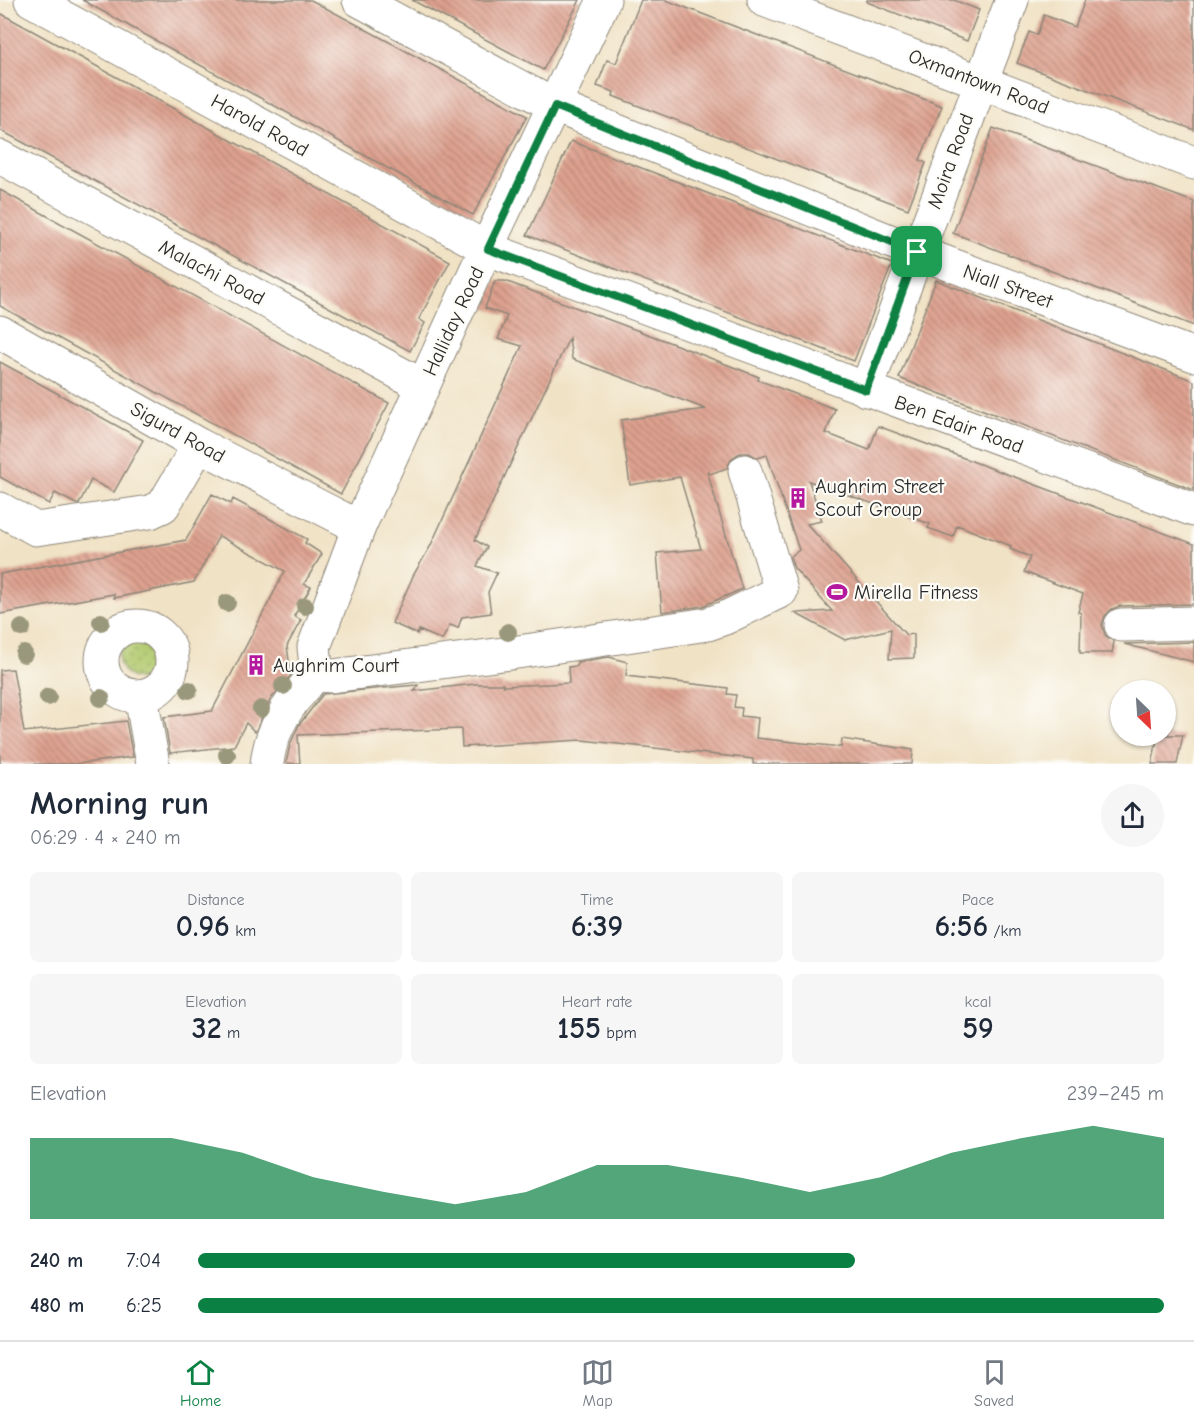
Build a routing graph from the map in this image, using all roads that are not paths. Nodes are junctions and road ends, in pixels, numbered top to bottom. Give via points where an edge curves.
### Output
1 (32, 0) edge
2 (359, 0) edge
3 (604, 0) edge
4 (764, 0) edge
5 (1012, 0) edge
6 (980, 81) junction
7 (555, 106) junction
8 (0, 157) edge
9 (1194, 163) edge
10 (488, 249) junction
11 (917, 252) junction
12 (0, 332) edge
13 (1194, 355) edge
14 (423, 386) junction
15 (866, 390) junction
16 (199, 445) junction
17 (745, 471) dead end
18 (0, 509) edge
19 (1194, 510) edge
20 (359, 527) junction
21 (1194, 623) edge
22 (1121, 625) dead end
23 (314, 661) junction
24 (141, 696) dead end
25 (153, 764) edge
26 (267, 764) edge

1 - 10 street, Harold Road
2 - 7 street, Niall Street
3 - 7 street, Halliday Road
4 - 6 street, Oxmantown Road
5 - 6 street, Moira Road
6 - 9 street, Oxmantown Road
6 - 11 street, Moira Road
7 - 10 street, Halliday Road
7 - 11 street, Niall Street
8 - 14 street, Malachi Road
10 - 14 street, Halliday Road
10 - 15 street, Ben Edair Road
11 - 13 street, Niall Street
11 - 15 street, Moira Road
12 - 16 street, Sigurd Road
14 - 20 street, Halliday Road
15 - 19 street, Ben Edair Road
16 - 18 street via 163,506 150,512 36,529
16 - 20 street, Sigurd Road
17 - 23 street via 781,591 725,618 708,624 332,676
20 - 23 street, Halliday Road
21 - 22 street
23 - 26 street, Halliday Road via 277,728
24 - 25 street

